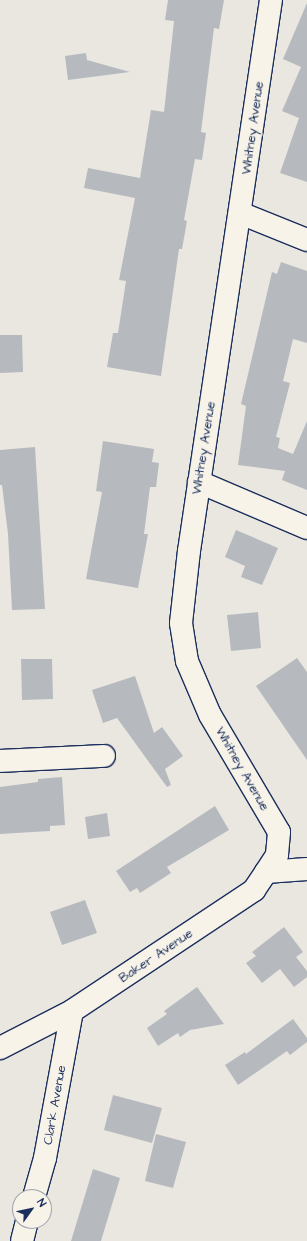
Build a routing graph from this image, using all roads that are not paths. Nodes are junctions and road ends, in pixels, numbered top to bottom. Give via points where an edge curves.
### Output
1 (271, 0) edge
2 (240, 213) junction
3 (307, 240) edge
4 (199, 482) junction
5 (307, 528) edge
6 (104, 756) dead end
7 (0, 761) edge
8 (307, 869) edge
9 (266, 872) junction
10 (72, 1011) junction
11 (0, 1048) edge
12 (36, 1189) edge
13 (25, 1229) edge
14 (22, 1241) edge

1 - 2 street, Whitney Avenue
2 - 3 street
2 - 4 street, Whitney Avenue
4 - 5 street
4 - 9 street, Whitney Avenue via 182,623 187,661 210,715 280,832 277,855
6 - 7 street
8 - 9 street
9 - 10 street, Baker Avenue via 254,890
10 - 11 street, Baker Avenue
10 - 12 street, Clark Avenue via 45,1158
13 - 14 street

